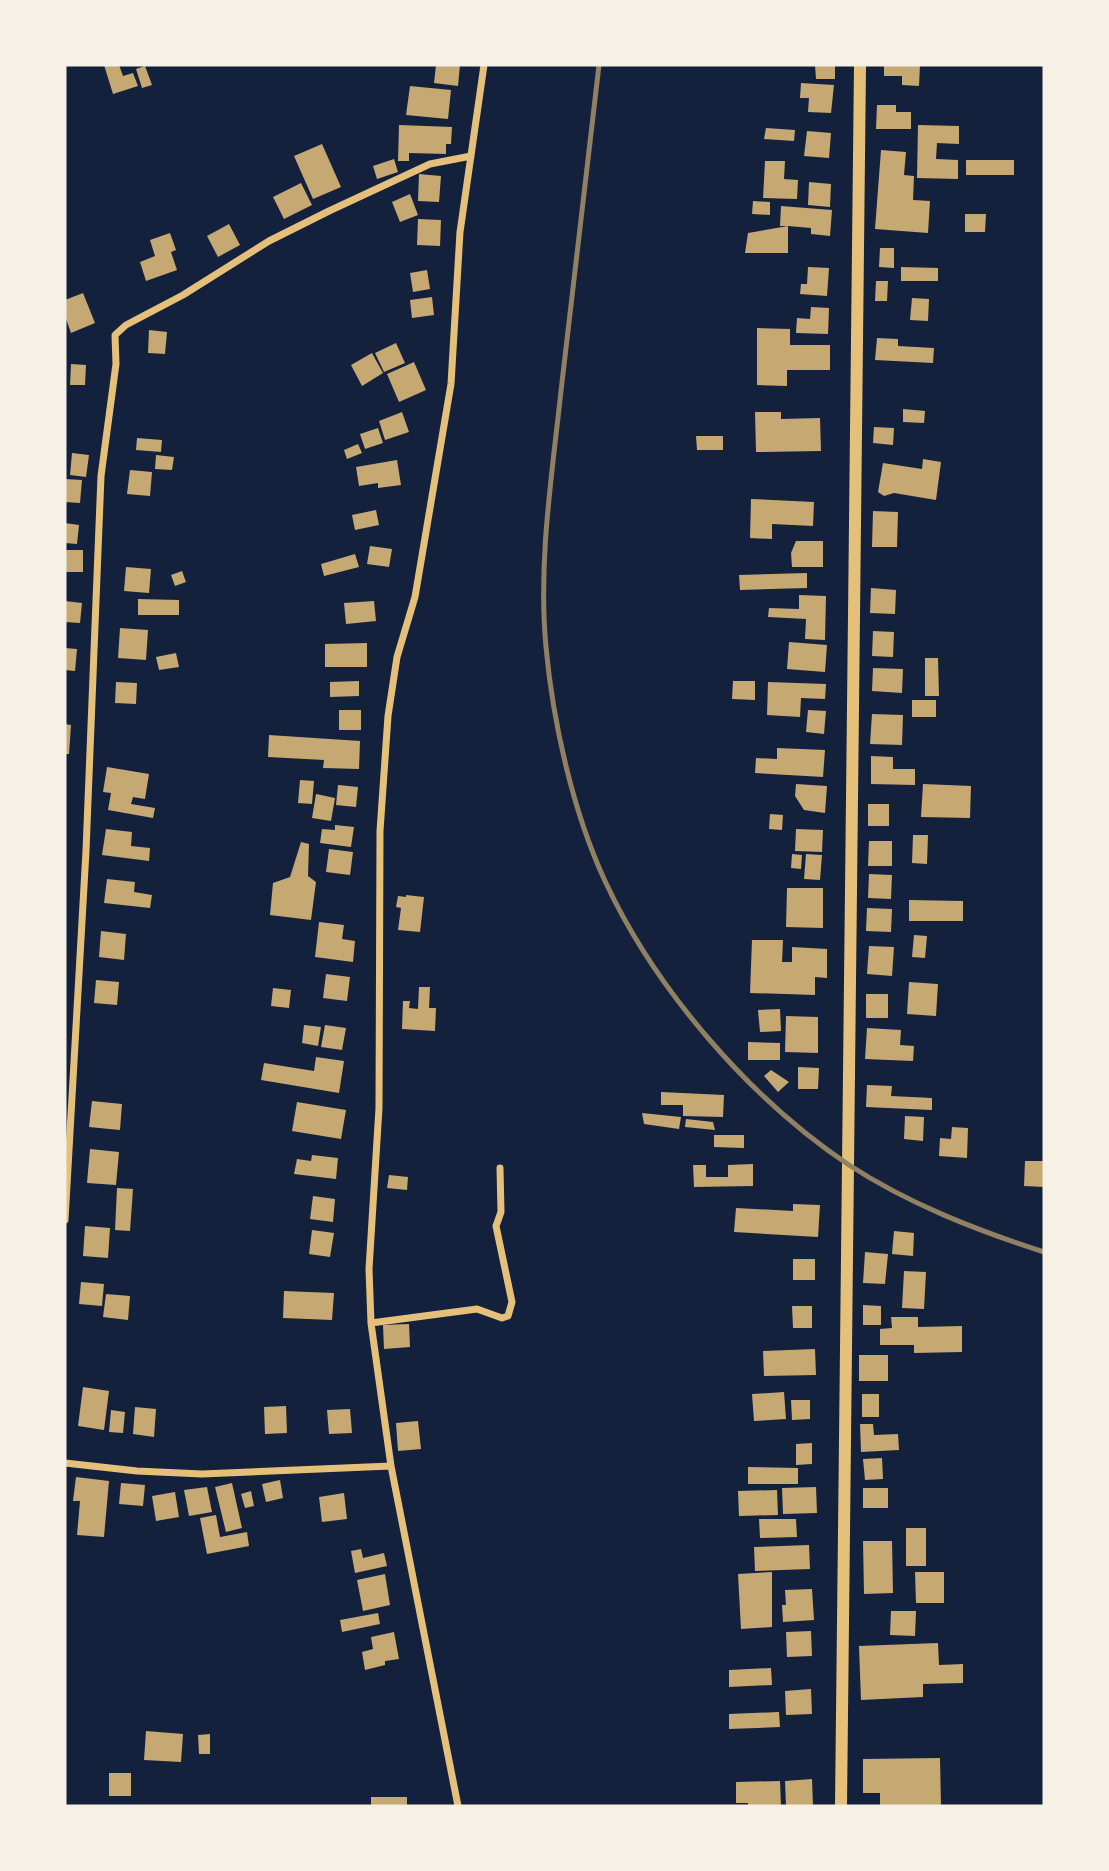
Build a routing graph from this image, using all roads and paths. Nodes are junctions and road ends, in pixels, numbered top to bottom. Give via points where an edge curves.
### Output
1 (484, 65) edge
2 (860, 65) edge
3 (471, 156) junction
4 (500, 1168) dead end
5 (65, 1220) edge
6 (371, 1323) junction
7 (65, 1463) edge
8 (391, 1466) junction
9 (458, 1806) edge
10 (841, 1806) edge

1 - 3 street
2 - 10 street
3 - 5 street via 430,164 317,217 115,335 116,364 101,476
3 - 6 street via 460,232 452,384 415,597 397,657 388,716 380,831 379,1108 369,1269
4 - 6 street via 496,1226 512,1302 508,1316 477,1309
6 - 8 street
7 - 8 street via 202,1474
8 - 9 street

